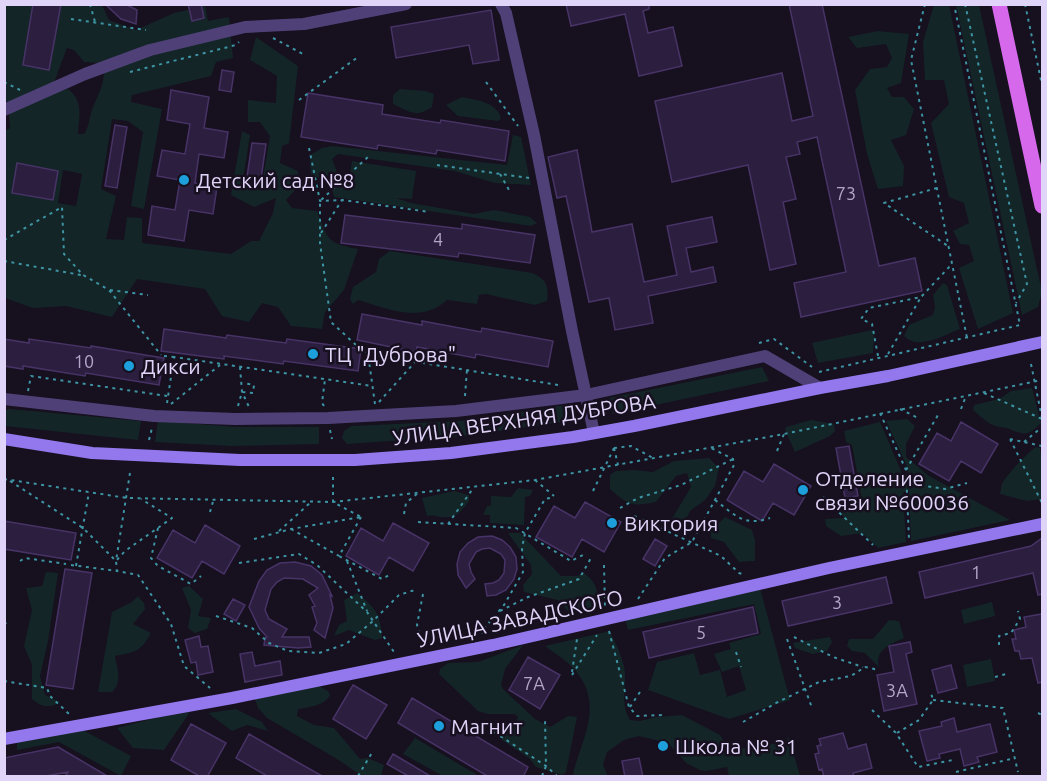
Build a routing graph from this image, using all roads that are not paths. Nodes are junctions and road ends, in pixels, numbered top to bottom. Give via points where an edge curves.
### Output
1 (406, 4) edge
2 (501, 4) edge
3 (999, 4) edge
4 (4, 110) edge
5 (1042, 206) edge
6 (1042, 342) edge
7 (820, 388) junction
8 (586, 395) junction
9 (4, 399) edge
10 (594, 433) junction
11 (4, 439) edge
12 (1042, 524) edge
13 (4, 739) edge

1 - 4 street via 304,24 250,26 150,50
2 - 8 street via 543,180
3 - 5 main road
6 - 7 street, УЛИЦА ВЕРХНЯЯ ДУБРОВА
7 - 8 street via 765,356
7 - 10 street, УЛИЦА ВЕРХНЯЯ ДУБРОВА
8 - 9 street via 456,411 235,420 154,416
8 - 10 street
10 - 11 street, УЛИЦА ВЕРХНЯЯ ДУБРОВА via 451,453 355,460 138,456
12 - 13 street, УЛИЦА ЗАВАДСКОГО via 428,659

